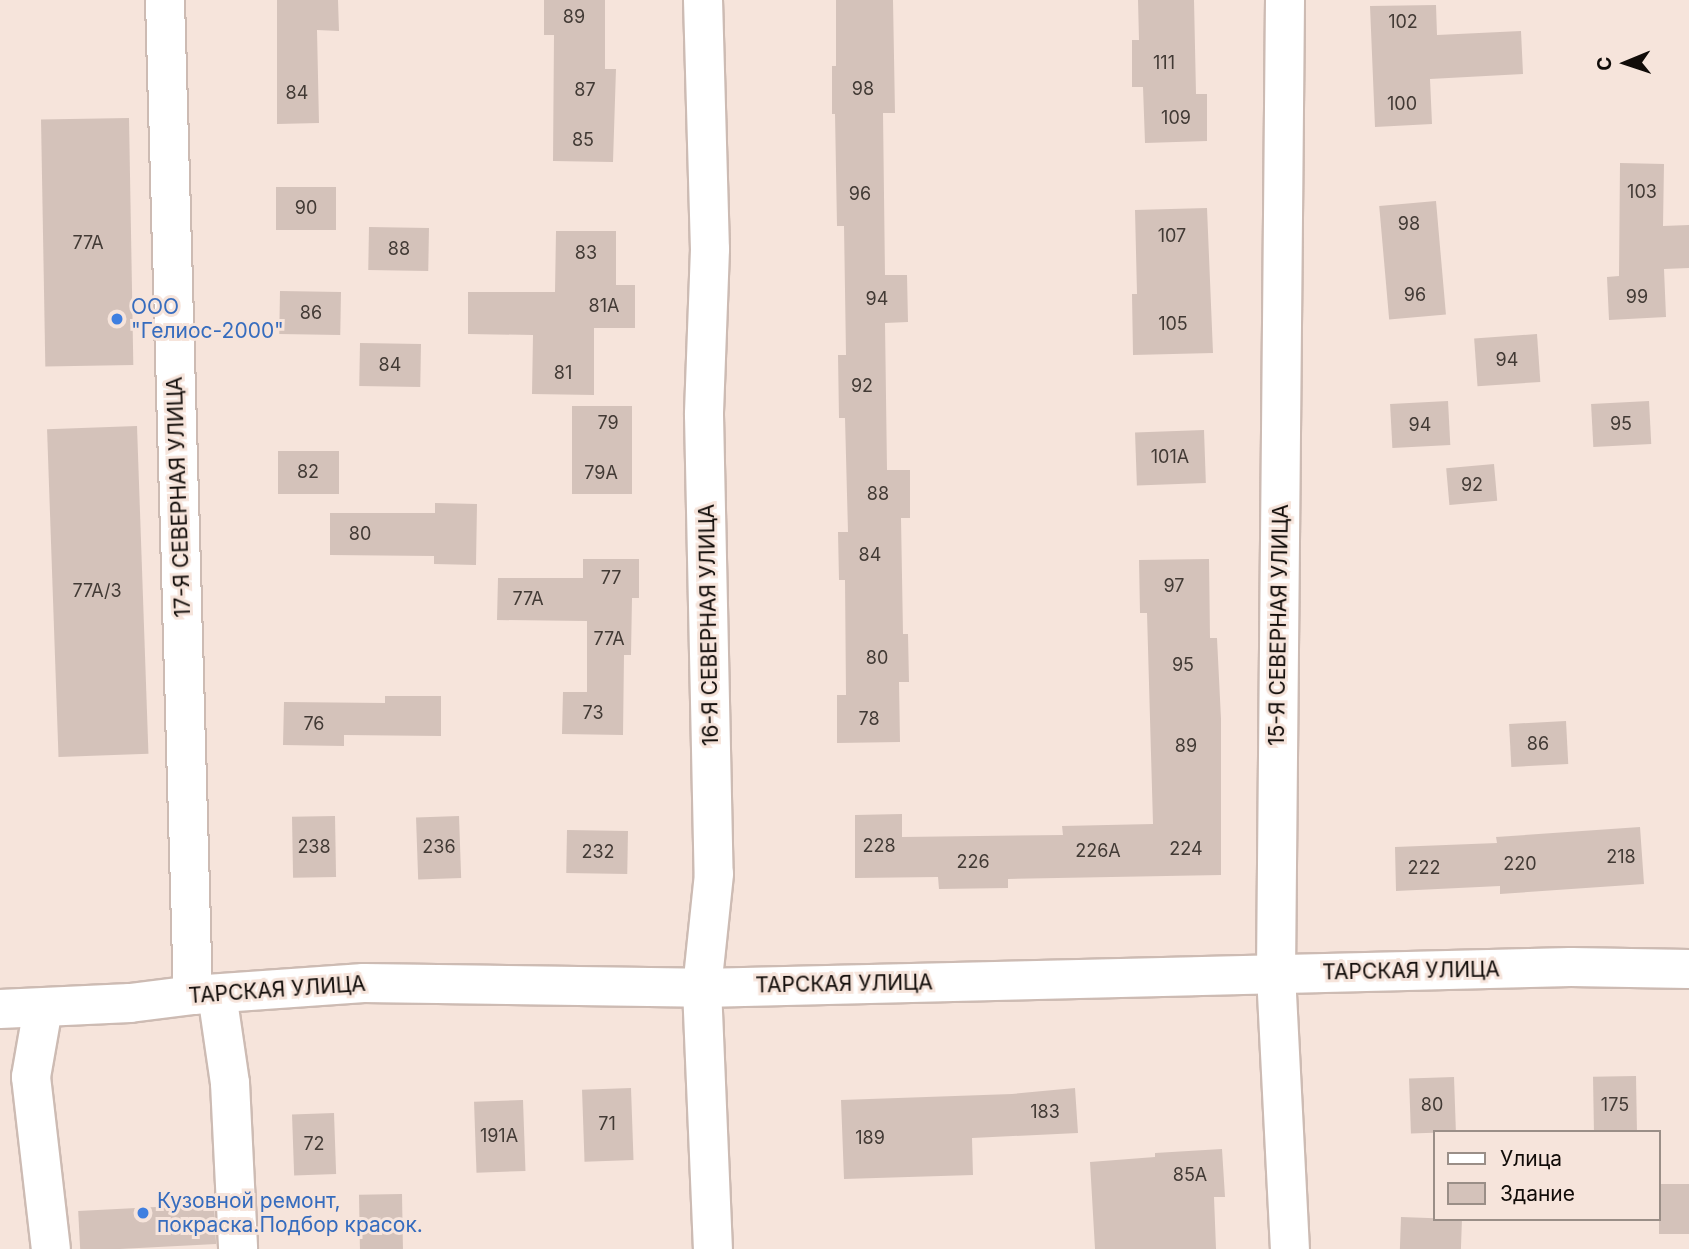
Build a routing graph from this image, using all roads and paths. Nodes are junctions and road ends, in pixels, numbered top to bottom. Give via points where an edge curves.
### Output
1 (165, 0) edge
2 (703, 0) edge
3 (1285, 0) edge
4 (1689, 969) edge
5 (1276, 974) junction
6 (702, 988) junction
7 (205, 994) junction
8 (43, 1008) junction
9 (0, 1009) edge
10 (51, 1249) edge
11 (238, 1249) edge
12 (713, 1249) edge
13 (1290, 1249) edge

1 - 7 street, 17-Я СЕВЕРНАЯ УЛИЦА
2 - 6 street, 16-Я СЕВЕРНАЯ УЛИЦА via 710,249 704,429 715,874
3 - 5 street, 15-Я СЕВЕРНАЯ УЛИЦА
4 - 5 street, ТАРСКАЯ УЛИЦА
5 - 6 street, ТАРСКАЯ УЛИЦА
5 - 13 street, 15-Я СЕВЕРНАЯ УЛИЦА
6 - 7 street, ТАРСКАЯ УЛИЦА via 364,983
6 - 12 street, 16-Я СЕВЕРНАЯ УЛИЦА
7 - 8 street, ТАРСКАЯ УЛИЦА
7 - 11 street, 17-Я СЕВЕРНАЯ УЛИЦА via 230,1083
8 - 9 street, ТАРСКАЯ УЛИЦА
8 - 10 street via 31,1077

